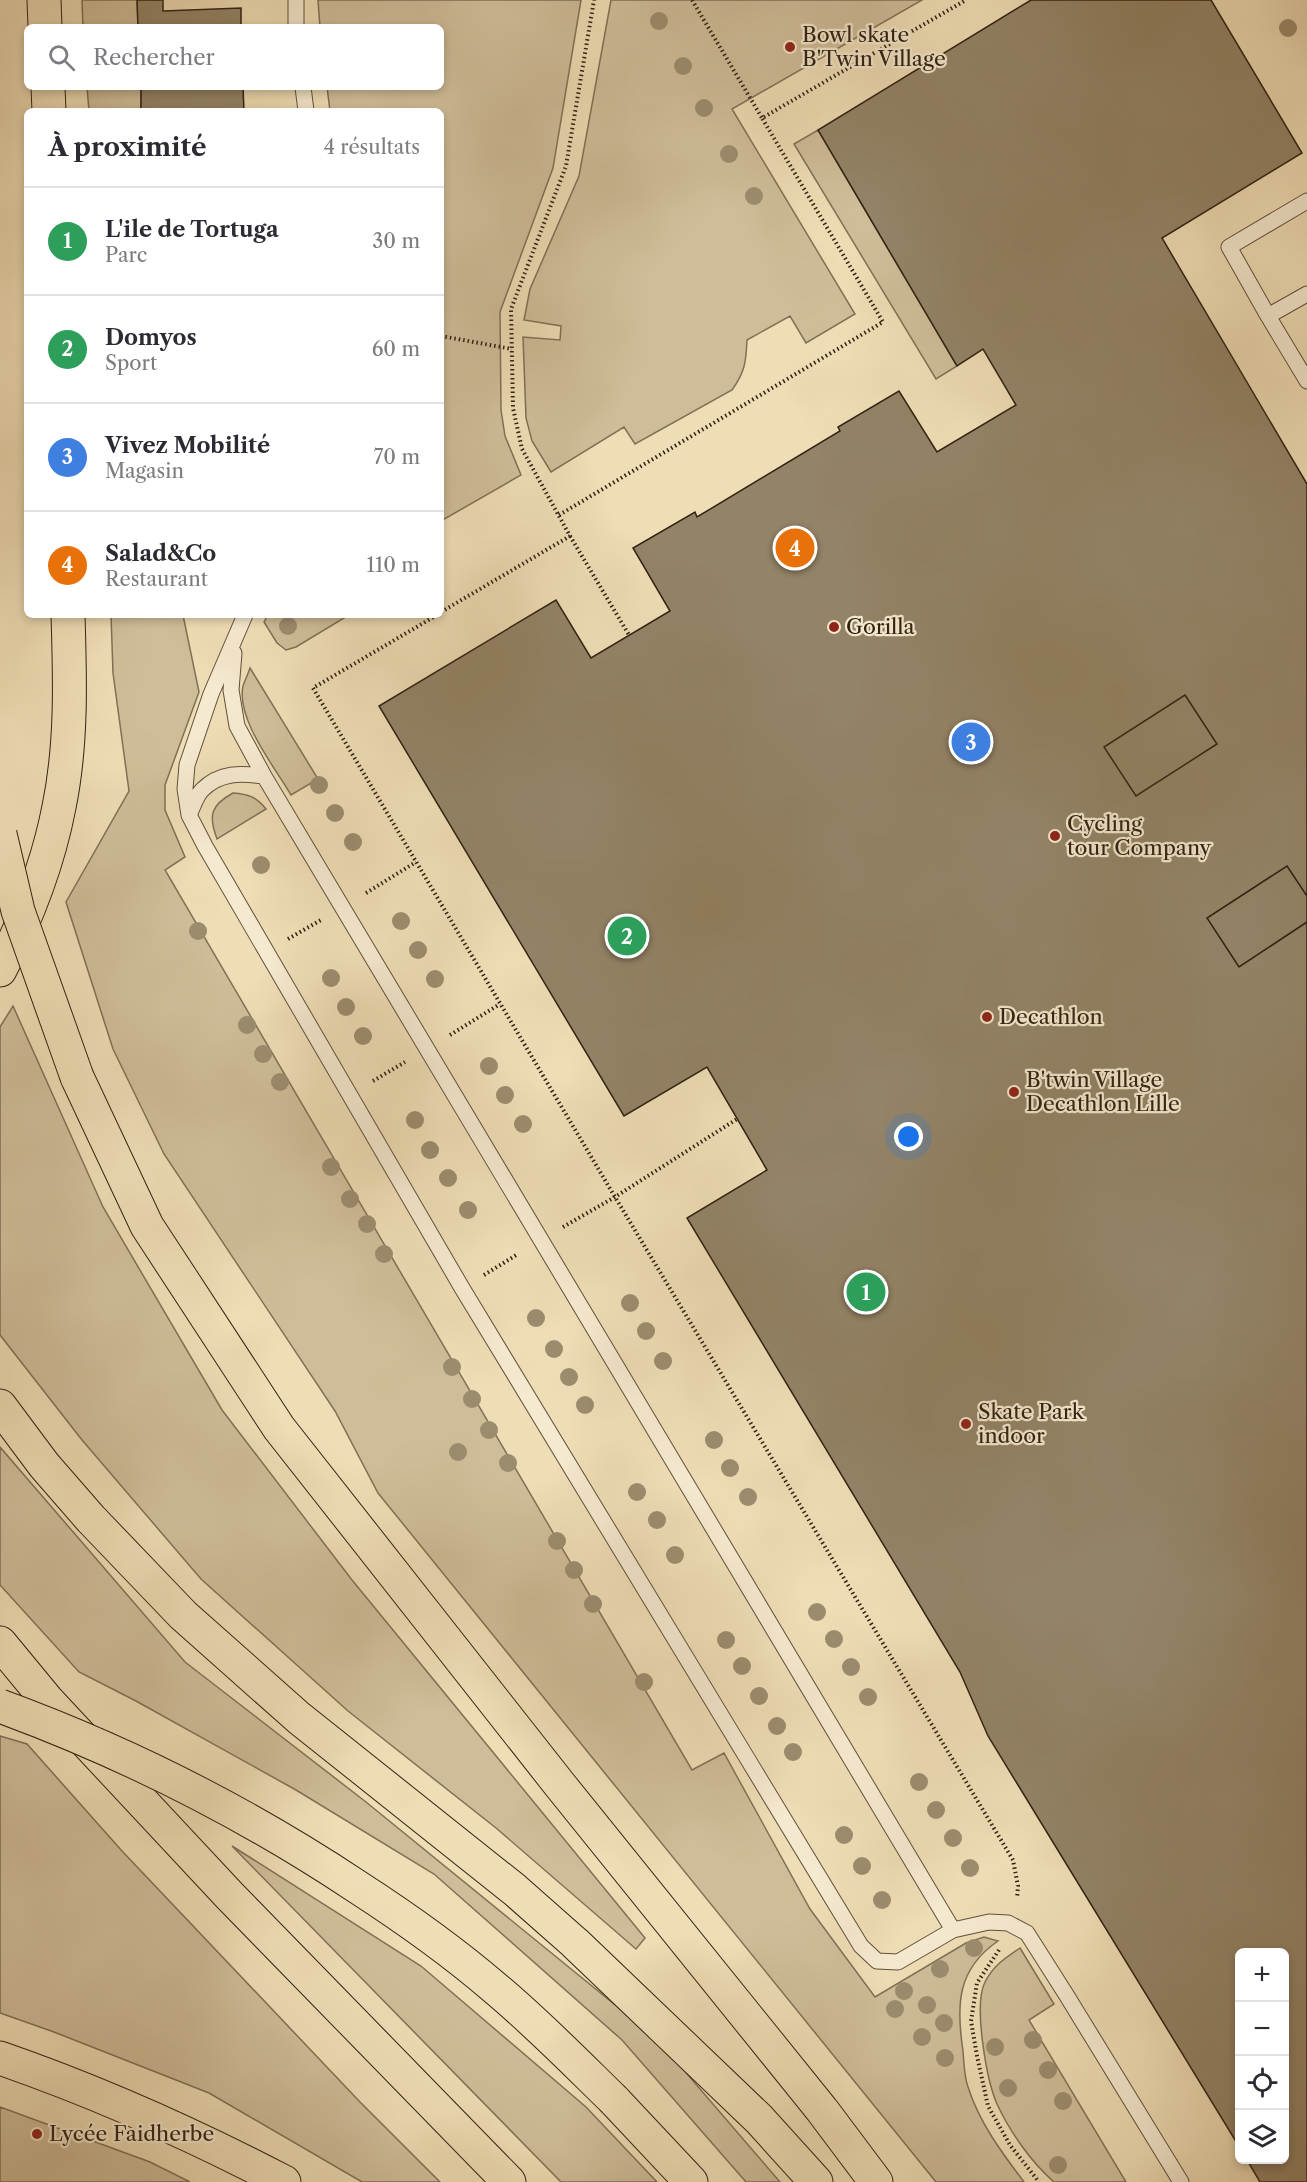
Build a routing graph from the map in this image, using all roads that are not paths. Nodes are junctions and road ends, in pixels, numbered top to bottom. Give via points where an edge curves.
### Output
1 (44, 0) edge
2 (296, 0) edge
3 (45, 24) edge
4 (296, 24) edge
5 (48, 90) edge
6 (303, 90) edge
7 (49, 108) edge
8 (306, 108) edge
9 (1307, 201) edge
10 (1307, 294) edge
11 (1268, 316) junction
12 (1307, 381) edge
13 (68, 618) edge
14 (243, 618) edge
15 (234, 641) junction
16 (264, 776) junction
17 (189, 815) junction
18 (0, 834) edge
19 (0, 970) edge
20 (0, 1406) edge
21 (0, 1643) edge
22 (0, 1706) edge
23 (953, 1930) junction
24 (0, 2058) edge
25 (284, 2182) edge
26 (509, 2182) edge
27 (691, 2182) edge
28 (816, 2182) edge
29 (876, 2182) edge
30 (1181, 2182) edge

1 - 3 highway
2 - 4 lane
5 - 7 highway
6 - 8 lane
9 - 11 lane via 1229,247
10 - 11 lane
11 - 12 lane
13 - 19 highway via 69,699 60,806 33,900
14 - 15 lane
15 - 16 lane via 231,690 237,726
15 - 17 lane via 187,765
16 - 17 lane via 239,773 217,780 201,791
16 - 23 lane
17 - 23 lane via 462,1288 861,1946 877,1961 898,1962
18 - 29 highway, bridge via 18,912 77,1077 147,1226 279,1428
20 - 28 highway via 91,1519 183,1615 299,1718 568,1937 759,2120
21 - 26 highway via 47,1700 230,1896
22 - 27 highway, bridge via 184,1784 259,1825 388,1907 495,1988 614,2100
23 - 30 lane via 989,1922 1008,1923 1027,1933
24 - 25 highway via 166,2124

